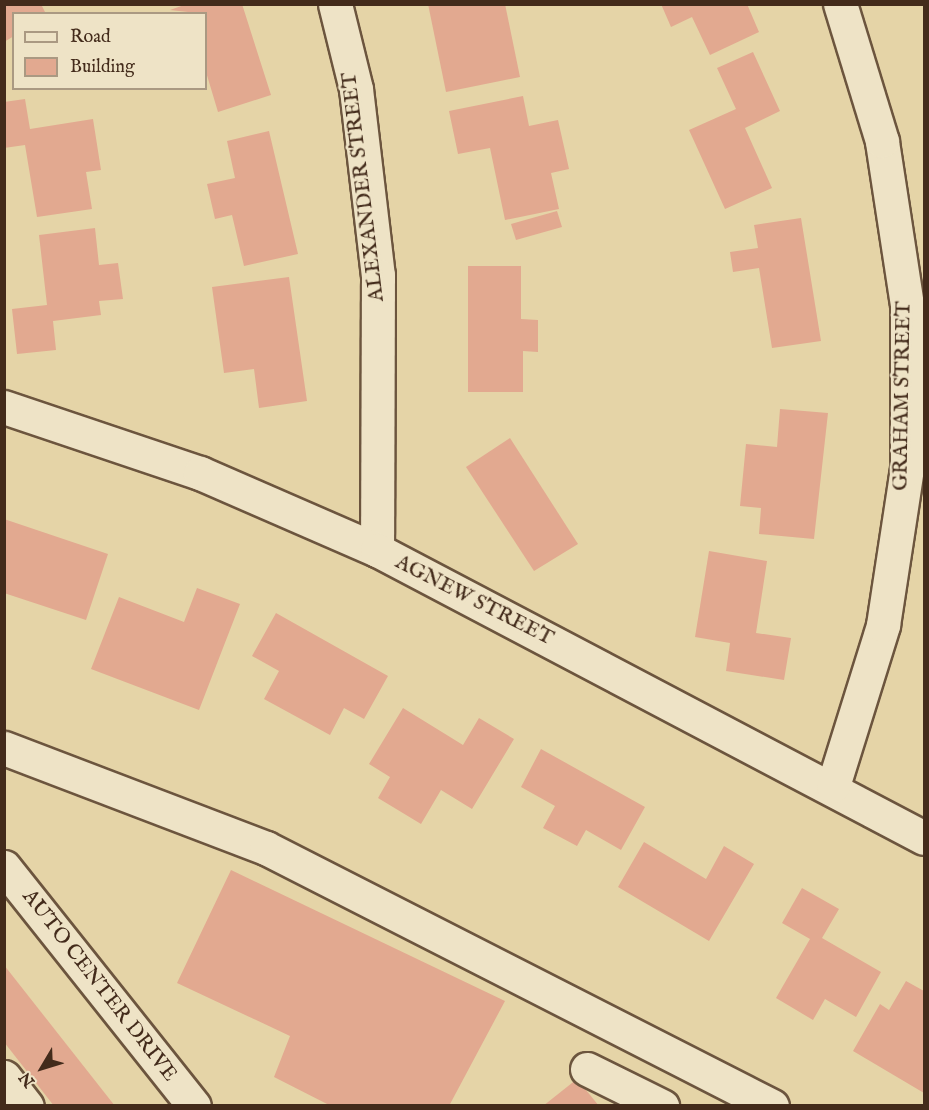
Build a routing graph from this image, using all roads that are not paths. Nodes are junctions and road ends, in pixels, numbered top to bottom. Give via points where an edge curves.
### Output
1 (335, 4) edge
2 (840, 4) edge
3 (4, 407) edge
4 (377, 550) junction
5 (4, 748) edge
6 (833, 786) junction
7 (924, 838) edge
8 (4, 867) edge
9 (587, 1070) dead end
10 (4, 1077) edge
11 (27, 1106) edge
12 (194, 1106) edge
13 (662, 1106) edge
14 (772, 1106) edge

1 - 4 street, ALEXANDER STREET via 356,88 378,275
2 - 6 street, GRAHAM STREET via 882,141 907,304 907,469 883,625
3 - 4 street, AGNEW STREET via 200,473
4 - 6 street, AGNEW STREET
5 - 14 street via 266,848
6 - 7 street, AGNEW STREET
8 - 12 street, AUTO CENTER DRIVE
9 - 13 street
10 - 11 street

